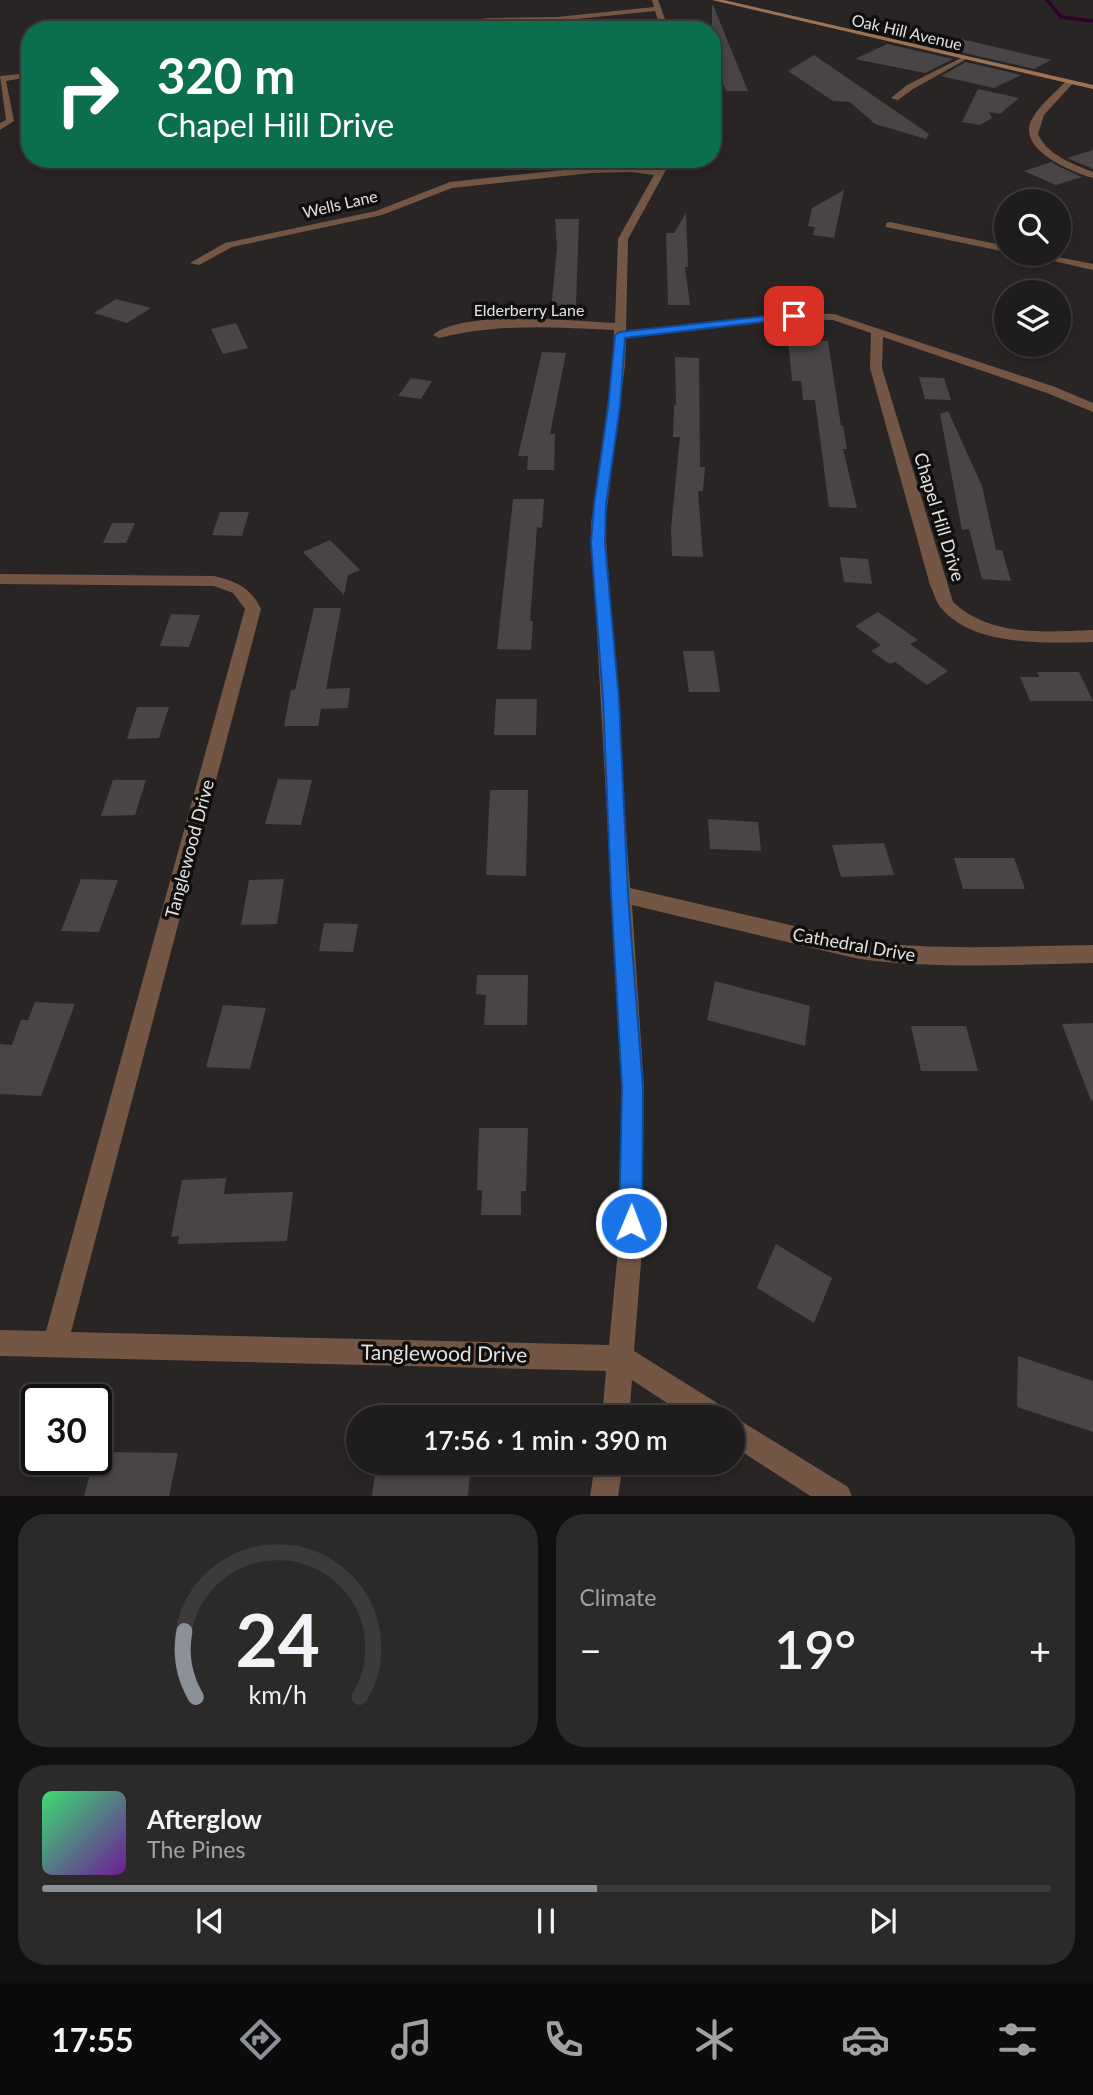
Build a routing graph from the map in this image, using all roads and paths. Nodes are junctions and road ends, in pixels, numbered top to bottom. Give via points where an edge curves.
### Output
1 (655, 0) edge
2 (715, 0) edge
3 (658, 9) junction
4 (480, 21) edge
5 (662, 21) edge
6 (963, 59) junction
7 (21, 76) edge
8 (1, 79) edge
9 (1070, 82) junction
10 (1093, 87) edge
11 (895, 98) dead end
12 (0, 127) edge
13 (642, 168) edge
14 (664, 168) edge
15 (1093, 175) edge
16 (890, 225) dead end
17 (994, 247) edge
18 (195, 263) dead end
19 (1071, 263) edge
20 (1093, 267) edge
21 (877, 330) junction
22 (620, 331) junction
23 (439, 335) dead end
24 (1093, 408) edge
25 (0, 579) edge
26 (1093, 636) edge
27 (620, 894) junction
28 (1093, 954) edge
29 (0, 1343) edge
30 (55, 1345) junction
31 (622, 1358) junction
32 (617, 1405) edge
33 (695, 1405) edge
34 (745, 1438) edge
35 (608, 1475) edge
36 (604, 1496) edge
37 (838, 1496) edge

1 - 3 street
2 - 6 main road, Oak Hill Avenue
3 - 4 street
3 - 5 street
6 - 9 main road, Oak Hill Avenue
6 - 11 lane
7 - 8 street
8 - 12 street via 10,121
9 - 10 main road, Oak Hill Avenue
9 - 15 street via 1035,121 1033,133 1049,154
13 - 18 street, Wells Lane via 450,185 379,213 229,246
14 - 22 street via 623,239
16 - 17 street
19 - 20 street
21 - 22 street via 811,315
21 - 24 street
21 - 26 street, Chapel Hill Drive via 876,368 947,606 963,618 1017,636
22 - 23 street, Elderberry Lane via 486,323
22 - 27 street via 598,543
25 - 30 street, Tanglewood Drive via 214,581 241,591 253,609
27 - 28 street, Cathedral Drive via 895,955
27 - 31 street via 633,1088 630,1250
29 - 30 street, Tanglewood Drive
30 - 31 street, Tanglewood Drive
31 - 32 street
31 - 33 street
34 - 37 street
35 - 36 street

